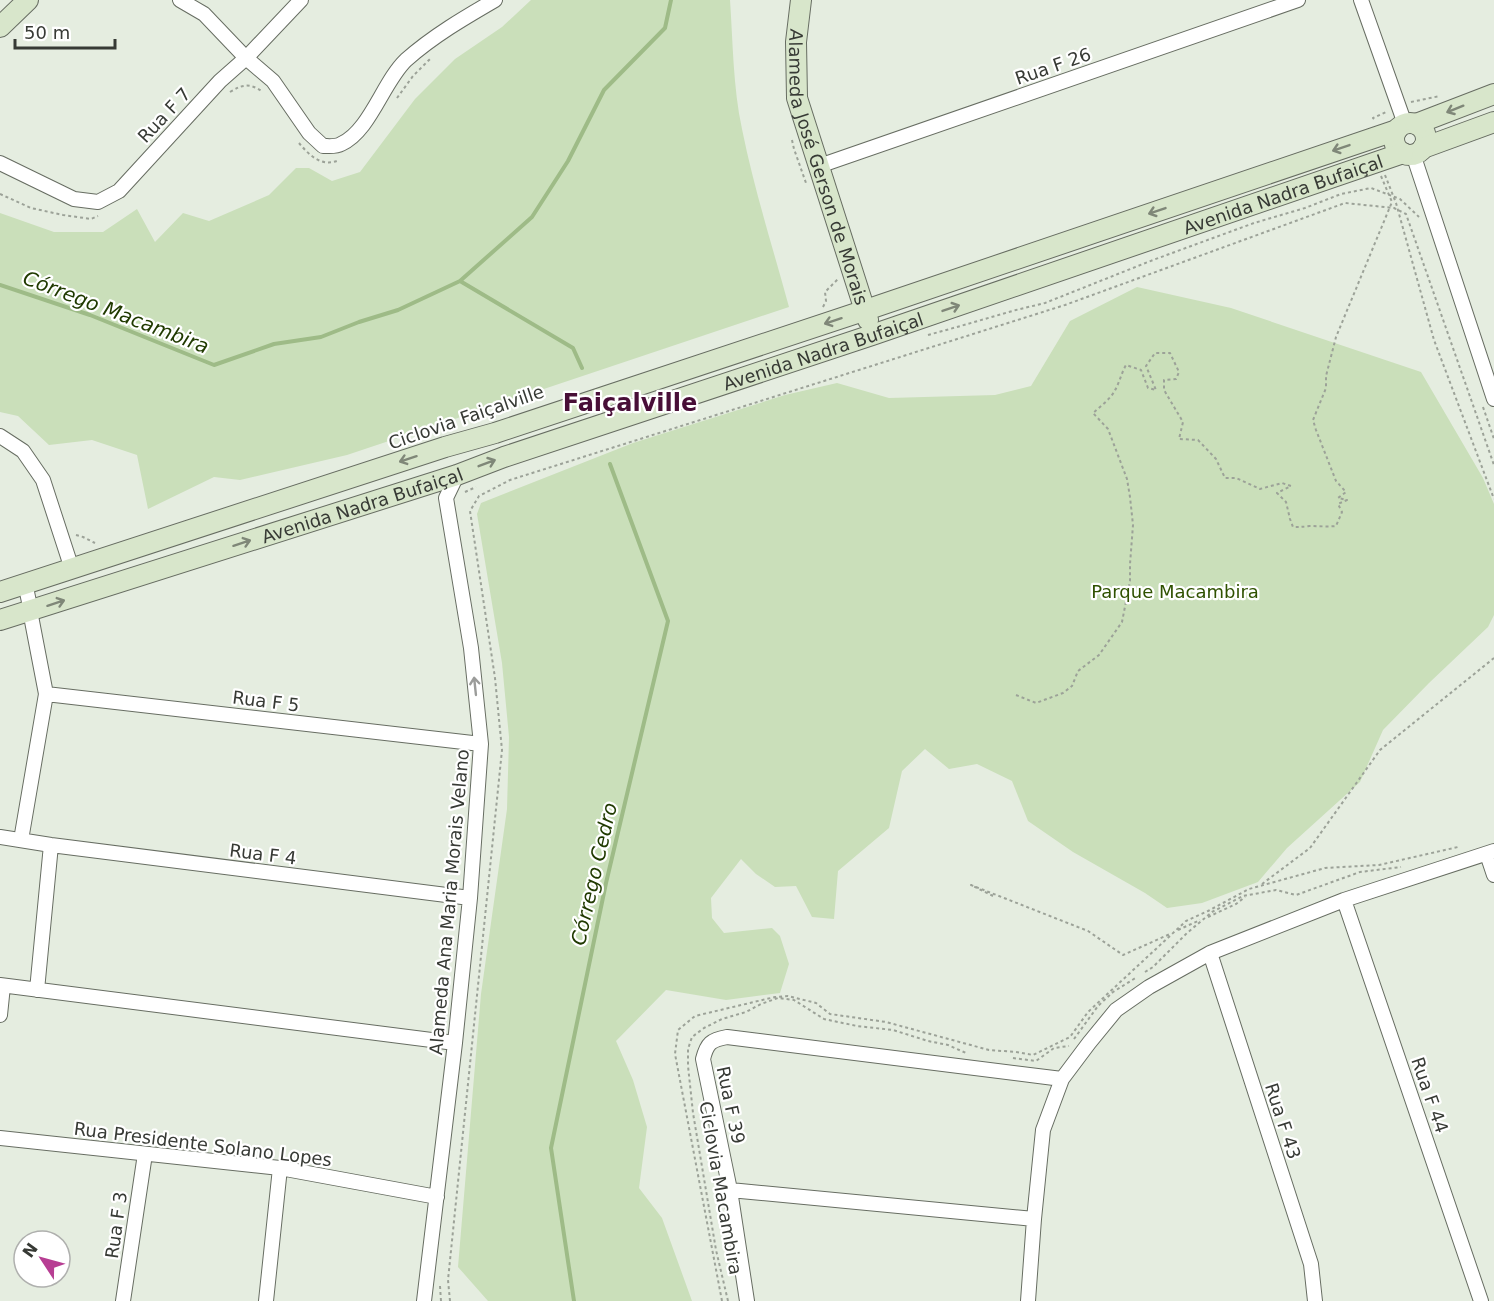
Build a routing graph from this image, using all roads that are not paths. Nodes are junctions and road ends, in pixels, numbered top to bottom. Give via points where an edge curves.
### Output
1 (28, 0) edge
2 (180, 0) edge
3 (301, 0) edge
4 (495, 0) edge
5 (801, 0) edge
6 (1299, 0) edge
7 (1361, 0) edge
8 (0, 27) edge
9 (246, 58) junction
10 (1494, 94) edge
11 (1404, 117) junction
12 (1494, 122) edge
13 (1414, 152) junction
14 (0, 163) edge
15 (819, 166) junction
16 (866, 310) junction
17 (872, 335) junction
18 (1488, 400) edge
19 (0, 436) edge
20 (461, 483) junction
21 (72, 569) junction
22 (25, 583) junction
23 (0, 592) edge
24 (31, 611) junction
25 (0, 620) edge
26 (46, 694) junction
27 (481, 744) junction
28 (0, 837) edge
29 (21, 840) junction
30 (51, 845) junction
31 (1490, 852) edge
32 (1494, 875) edge
33 (470, 898) junction
34 (1344, 900) junction
35 (1210, 953) junction
36 (2, 986) edge
37 (37, 990) junction
38 (0, 1015) edge
39 (455, 1043) junction
40 (1062, 1079) junction
41 (0, 1138) edge
42 (145, 1154) junction
43 (280, 1168) junction
44 (730, 1190) junction
45 (437, 1197) junction
46 (1034, 1219) junction
47 (123, 1301) edge
48 (266, 1301) edge
49 (424, 1301) edge
50 (747, 1301) edge
51 (1028, 1301) edge
52 (1315, 1301) edge
53 (1481, 1301) edge

1 - 8 main road
2 - 9 street via 204,14
3 - 9 street, Rua F 7
4 - 9 street via 431,40 405,62 363,124 339,146 323,146 309,133 273,81
5 - 15 main road, Alameda José Gerson de Morais via 796,42 797,98
6 - 15 street, Rua F 26
7 - 11 street
9 - 14 street, Rua F 7 via 118,191 98,202 74,199
10 -> 11 main road, Avenida Nadra Bufaiçal
11 - 13 main road via 1425,135 1425,144
11 - 13 main road via 1394,140 1399,150
11 -> 16 main road, Avenida Nadra Bufaiçal
12 - 13 main road, Avenida Nadra Bufaiçal
17 -> 13 main road, Avenida Nadra Bufaiçal
13 - 18 street
15 - 16 main road, Alameda José Gerson de Morais
16 - 17 main road, Alameda José Gerson de Morais
16 -> 21 main road, Avenida Nadra Bufaiçal
20 -> 17 main road, Avenida Nadra Bufaiçal via 515,453
19 - 21 street via 23,451 43,480
24 -> 20 main road, Avenida Nadra Bufaiçal
27 -> 20 street, Alameda Ana Maria Morais Velano via 471,648 446,498
21 - 22 main road, Avenida Nadra Bufaiçal
22 - 23 main road, Avenida Nadra Bufaiçal
22 - 24 street
24 - 25 main road, Avenida Nadra Bufaiçal
24 - 26 street
26 - 27 street, Rua F 5
26 - 29 street
27 - 33 street, Alameda Ana Maria Morais Velano
28 - 29 street, Rua F 4
29 - 30 street, Rua F 4
30 - 33 street, Rua F 4
30 - 37 street
31 - 32 street
31 - 34 street
33 - 39 street, Alameda Ana Maria Morais Velano
34 - 35 street
34 - 53 street, Rua F 44
35 - 40 street via 1116,1010
35 - 52 street, Rua F 43 via 1311,1264
36 - 37 street
36 - 38 street
37 - 39 street
39 - 45 street, Alameda Ana Maria Morais Velano
40 - 44 street, Rua F 39 via 727,1037 716,1039 706,1047 703,1059
40 - 46 street via 1043,1130
41 - 42 street, Rua Presidente Solano Lopes
42 - 43 street, Rua Presidente Solano Lopes
42 - 47 street, Rua F 3
43 - 45 street, Rua Presidente Solano Lopes
43 - 48 street
44 - 46 street
44 - 50 street
45 - 49 street, Alameda Ana Maria Morais Velano
46 - 51 street

